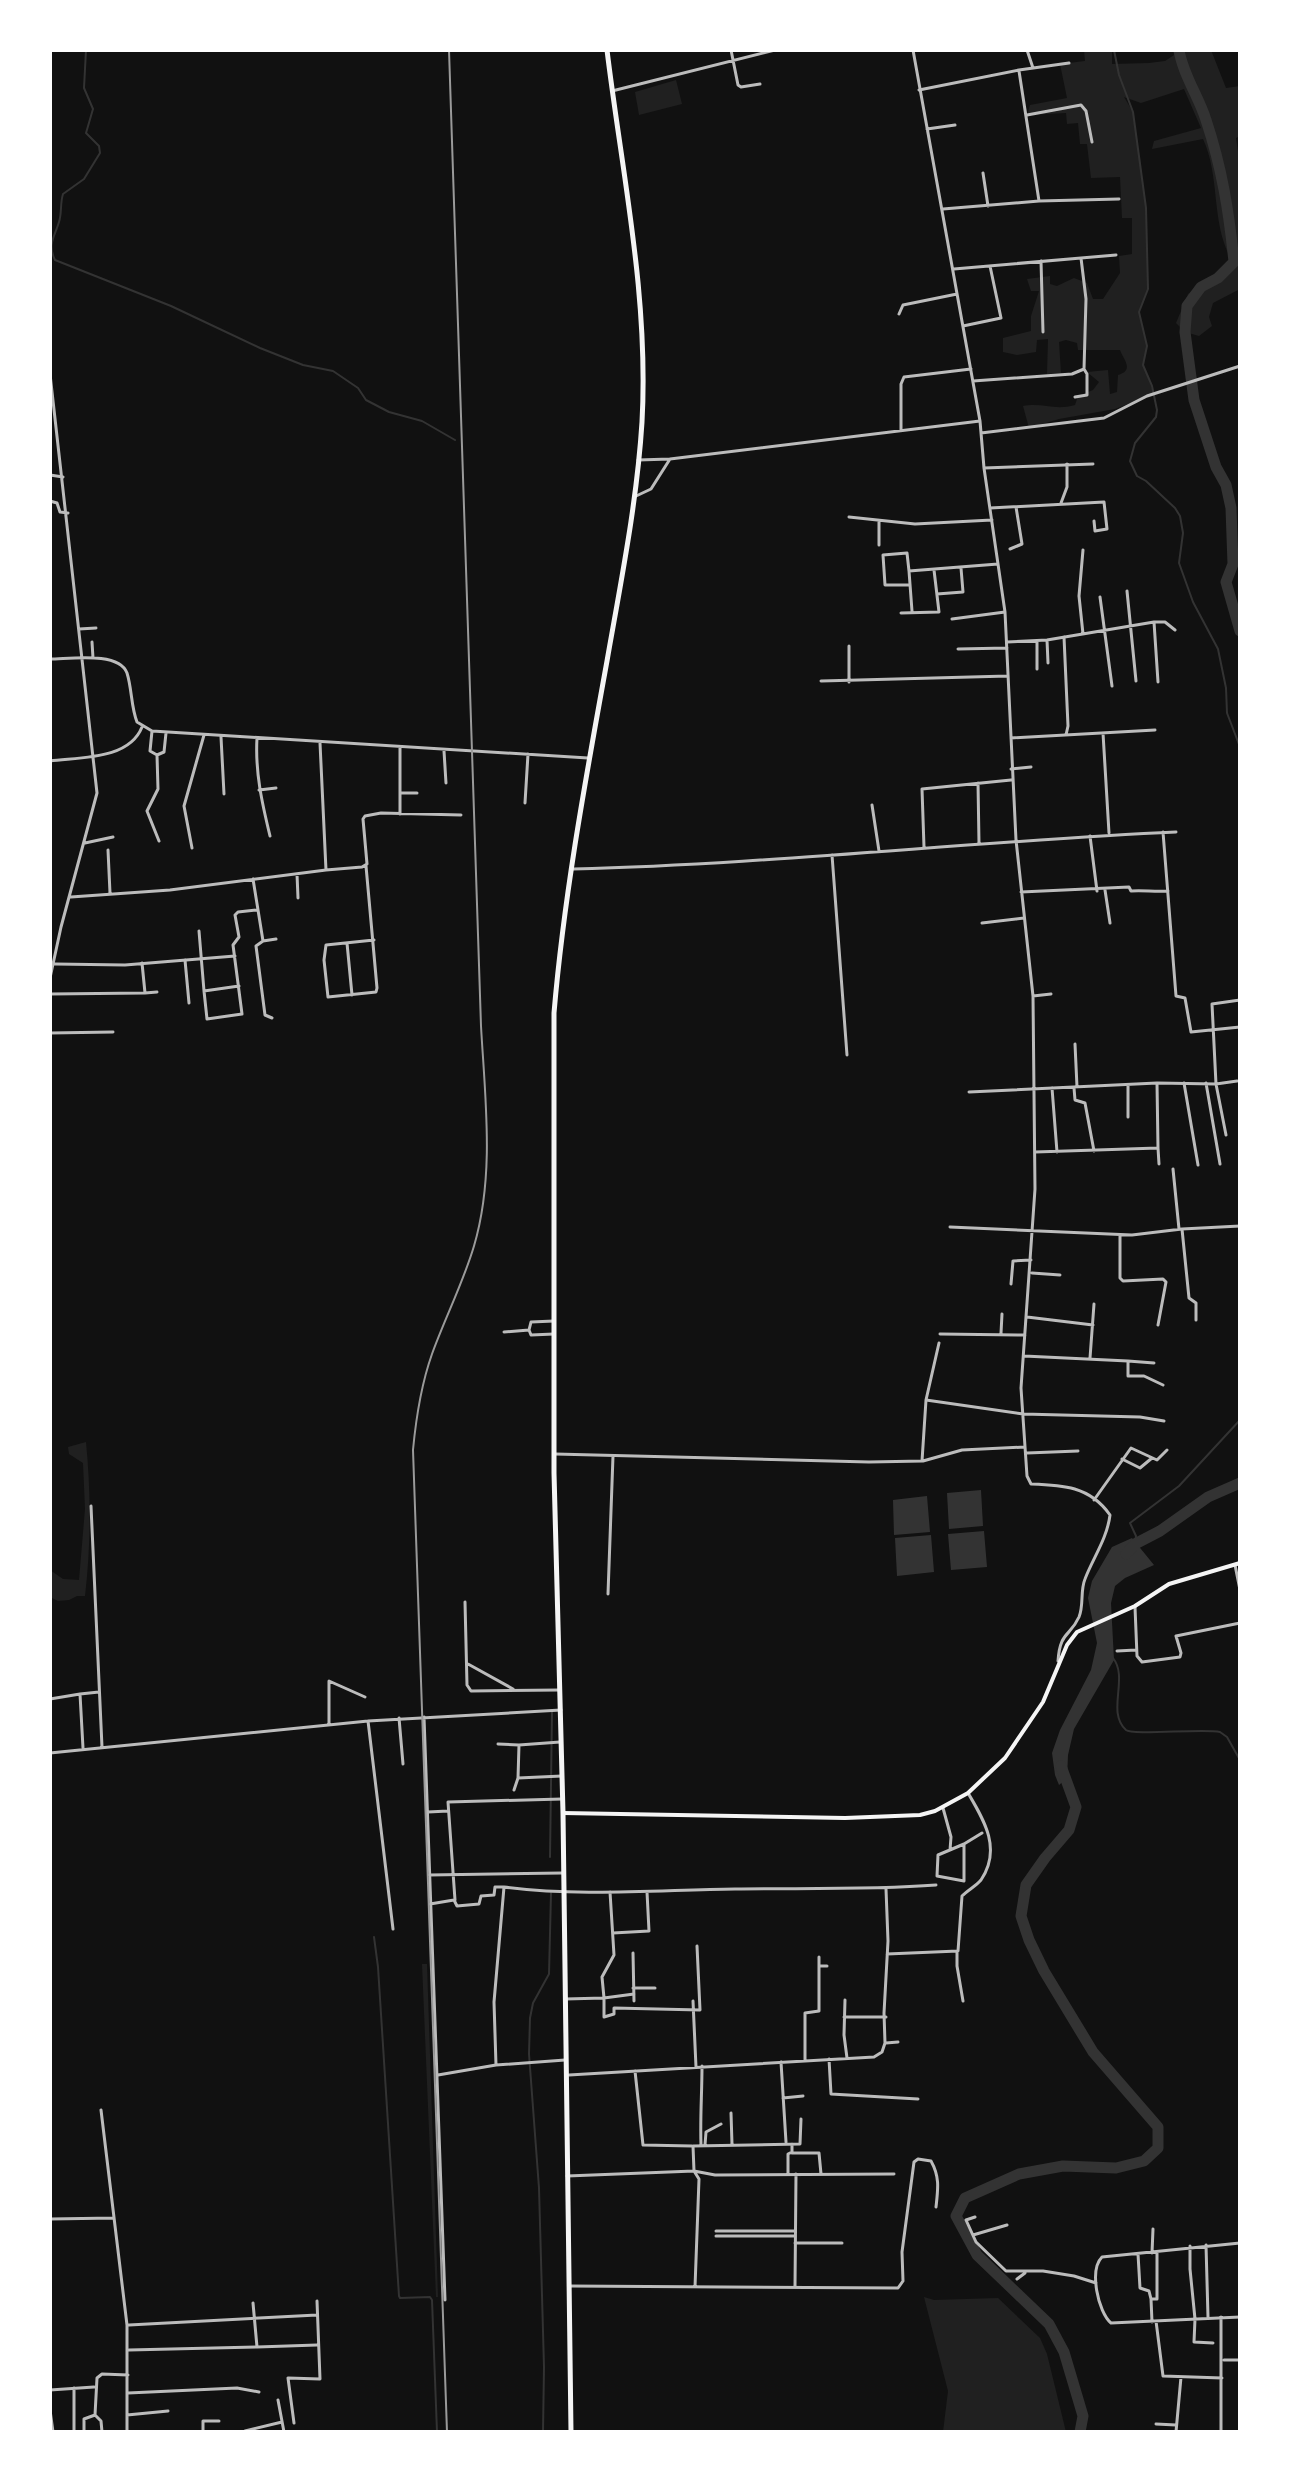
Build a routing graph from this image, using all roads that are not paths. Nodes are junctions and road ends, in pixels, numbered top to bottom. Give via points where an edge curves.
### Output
1 (607, 50) edge
2 (731, 50) edge
3 (775, 50) edge
4 (919, 50) edge
5 (1027, 50) edge
6 (913, 51) edge
7 (733, 62) junction
8 (1069, 63) dead end
9 (1033, 68) junction
10 (1019, 70) junction
11 (760, 84) dead end
12 (919, 90) junction
13 (612, 91) junction
14 (1027, 115) junction
15 (955, 125) dead end
16 (927, 129) junction
17 (1092, 142) dead end
18 (983, 173) dead end
19 (1119, 199) dead end
20 (1039, 201) junction
21 (988, 206) junction
22 (941, 209) junction
23 (1116, 255) dead end
24 (1081, 258) junction
25 (1041, 261) junction
26 (990, 266) junction
27 (952, 269) junction
28 (957, 294) junction
29 (899, 314) dead end
30 (963, 326) junction
31 (1043, 332) dead end
32 (1240, 366) edge
33 (971, 369) junction
34 (1084, 369) junction
35 (50, 374) edge
36 (973, 381) junction
37 (1075, 397) dead end
38 (980, 422) junction
39 (901, 430) junction
40 (981, 432) junction
41 (670, 459) junction
42 (638, 460) junction
43 (1067, 464) junction
44 (1093, 464) dead end
45 (984, 468) junction
46 (50, 475) edge
47 (63, 477) junction
48 (634, 497) junction
49 (50, 501) edge
50 (1061, 503) junction
51 (1016, 507) junction
52 (990, 508) junction
53 (68, 513) junction
54 (849, 517) dead end
55 (992, 520) junction
56 (1094, 521) dead end
57 (879, 522) junction
58 (879, 545) dead end
59 (1010, 549) dead end
60 (1083, 550) dead end
61 (998, 564) junction
62 (961, 568) junction
63 (934, 570) junction
64 (909, 571) junction
65 (910, 585) junction
66 (1127, 591) dead end
67 (937, 594) junction
68 (1100, 597) dead end
69 (1005, 612) junction
70 (901, 613) dead end
71 (912, 613) junction
72 (952, 619) dead end
73 (1154, 622) junction
74 (1130, 626) junction
75 (96, 628) dead end
76 (79, 629) junction
77 (1175, 630) dead end
78 (1105, 631) junction
79 (1084, 635) junction
80 (1064, 637) junction
81 (1047, 640) junction
82 (1037, 641) junction
83 (92, 642) dead end
84 (1007, 645) junction
85 (849, 646) dead end
86 (958, 649) dead end
87 (93, 658) junction
88 (50, 659) edge
89 (83, 659) junction
90 (1048, 663) dead end
91 (1037, 669) dead end
92 (1008, 676) junction
93 (821, 681) dead end
94 (1136, 681) dead end
95 (849, 682) junction
96 (1158, 682) dead end
97 (1112, 686) dead end
98 (142, 727) junction
99 (1155, 730) dead end
100 (152, 731) junction
101 (166, 732) junction
102 (1103, 733) junction
103 (204, 735) junction
104 (1066, 735) junction
105 (221, 737) junction
106 (257, 738) junction
107 (1010, 738) junction
108 (320, 743) junction
109 (400, 747) junction
110 (444, 750) junction
111 (528, 754) junction
112 (94, 755) junction
113 (157, 755) junction
114 (590, 758) junction
115 (50, 761) edge
116 (1031, 767) dead end
117 (1011, 769) junction
118 (1012, 780) junction
119 (446, 783) dead end
120 (978, 783) junction
121 (276, 788) dead end
122 (259, 790) junction
123 (400, 793) junction
124 (417, 793) dead end
125 (224, 794) dead end
126 (525, 803) dead end
127 (872, 805) dead end
128 (400, 814) junction
129 (461, 815) dead end
130 (1163, 832) junction
131 (1176, 832) dead end
132 (1109, 835) junction
133 (270, 836) dead end
134 (1090, 836) junction
135 (113, 837) dead end
136 (1016, 840) junction
137 (159, 841) dead end
138 (85, 843) junction
139 (979, 843) junction
140 (924, 847) junction
141 (192, 848) dead end
142 (108, 850) dead end
143 (879, 851) junction
144 (832, 855) junction
145 (366, 866) junction
146 (571, 869) junction
147 (326, 870) junction
148 (297, 874) junction
149 (253, 879) junction
150 (1105, 890) junction
151 (1097, 891) junction
152 (1168, 891) junction
153 (1021, 892) junction
154 (110, 893) junction
155 (71, 897) junction
156 (298, 898) dead end
157 (257, 910) junction
158 (1024, 918) junction
159 (982, 923) dead end
160 (1110, 923) dead end
161 (199, 931) dead end
162 (276, 939) dead end
163 (374, 940) junction
164 (263, 941) junction
165 (347, 943) junction
166 (235, 956) junction
167 (202, 959) junction
168 (185, 960) junction
169 (142, 963) junction
170 (53, 964) junction
171 (50, 978) edge
172 (239, 986) junction
173 (204, 991) junction
174 (157, 992) dead end
175 (145, 993) junction
176 (50, 994) edge
177 (1051, 994) dead end
178 (352, 995) junction
179 (1033, 996) junction
180 (1240, 1000) edge
181 (189, 1003) dead end
182 (272, 1018) dead end
183 (1240, 1027) edge
184 (1214, 1029) junction
185 (113, 1032) dead end
186 (50, 1033) edge
187 (1075, 1044) dead end
188 (847, 1055) dead end
189 (1237, 1081) dead end
190 (1157, 1083) junction
191 (1184, 1083) junction
192 (1206, 1083) junction
193 (1216, 1084) junction
194 (1128, 1085) junction
195 (1075, 1087) junction
196 (1052, 1088) junction
197 (1035, 1089) junction
198 (969, 1092) dead end
199 (1128, 1117) dead end
200 (1226, 1135) dead end
201 (1158, 1148) junction
202 (1094, 1151) junction
203 (1035, 1152) junction
204 (1057, 1152) junction
205 (1159, 1164) dead end
206 (1220, 1164) dead end
207 (1198, 1165) dead end
208 (1173, 1169) dead end
209 (1240, 1226) edge
210 (950, 1227) dead end
211 (1181, 1229) junction
212 (1034, 1231) junction
213 (1120, 1235) junction
214 (1031, 1260) junction
215 (1030, 1273) junction
216 (1060, 1275) dead end
217 (1011, 1284) dead end
218 (1094, 1304) dead end
219 (1002, 1314) dead end
220 (1027, 1317) junction
221 (1196, 1320) dead end
222 (554, 1321) junction
223 (1093, 1325) junction
224 (1158, 1325) dead end
225 (529, 1330) junction
226 (504, 1332) dead end
227 (943, 1333) dead end
228 (1001, 1333) junction
229 (554, 1334) junction
230 (1025, 1335) junction
231 (939, 1343) dead end
232 (1024, 1356) junction
233 (1090, 1358) junction
234 (1128, 1361) junction
235 (1154, 1363) dead end
236 (1163, 1385) dead end
237 (926, 1400) junction
238 (1023, 1414) junction
239 (1164, 1421) dead end
240 (1025, 1447) junction
241 (1167, 1450) dead end
242 (1078, 1451) dead end
243 (1027, 1453) junction
244 (555, 1454) junction
245 (613, 1456) junction
246 (1152, 1458) junction
247 (1122, 1459) junction
248 (922, 1461) junction
249 (1094, 1500) junction
250 (91, 1506) dead end
251 (1237, 1564) edge
252 (1240, 1590) edge
253 (608, 1594) dead end
254 (465, 1602) dead end
255 (1135, 1606) junction
256 (1240, 1623) edge
257 (1136, 1650) junction
258 (1117, 1651) dead end
259 (467, 1663) junction
260 (1058, 1666) junction
261 (560, 1690) junction
262 (517, 1691) junction
263 (99, 1692) junction
264 (80, 1694) junction
265 (365, 1697) dead end
266 (50, 1699) edge
267 (561, 1710) junction
268 (424, 1717) junction
269 (399, 1718) junction
270 (368, 1721) junction
271 (329, 1725) junction
272 (557, 1743) junction
273 (498, 1744) dead end
274 (519, 1745) junction
275 (102, 1747) junction
276 (83, 1748) junction
277 (50, 1753) edge
278 (403, 1764) dead end
279 (562, 1776) junction
280 (518, 1778) junction
281 (514, 1790) dead end
282 (968, 1793) junction
283 (562, 1799) junction
284 (943, 1808) junction
285 (448, 1811) junction
286 (427, 1812) junction
287 (563, 1813) junction
288 (982, 1833) dead end
289 (951, 1837) junction
290 (964, 1844) junction
291 (958, 1846) junction
292 (950, 1850) junction
293 (564, 1873) junction
294 (451, 1874) junction
295 (429, 1875) junction
296 (936, 1885) dead end
297 (504, 1887) junction
298 (886, 1889) junction
299 (564, 1892) junction
300 (610, 1892) junction
301 (647, 1892) junction
302 (455, 1900) junction
303 (430, 1904) junction
304 (393, 1929) dead end
305 (613, 1933) junction
306 (697, 1946) dead end
307 (633, 1953) dead end
308 (957, 1953) junction
309 (887, 1954) junction
310 (819, 1957) dead end
311 (819, 1966) junction
312 (827, 1966) dead end
313 (633, 1988) junction
314 (655, 1988) dead end
315 (634, 1994) junction
316 (604, 1998) junction
317 (565, 1999) junction
318 (845, 2000) dead end
319 (634, 2001) dead end
320 (693, 2001) dead end
321 (963, 2001) dead end
322 (693, 2010) junction
323 (844, 2017) junction
324 (886, 2017) junction
325 (898, 2042) dead end
326 (885, 2043) junction
327 (847, 2058) junction
328 (829, 2059) junction
329 (566, 2060) junction
330 (805, 2061) junction
331 (781, 2062) junction
332 (496, 2065) junction
333 (699, 2066) junction
334 (635, 2071) junction
335 (438, 2075) junction
336 (566, 2075) junction
337 (803, 2096) dead end
338 (783, 2098) junction
339 (918, 2099) dead end
340 (101, 2110) dead end
341 (731, 2113) dead end
342 (801, 2119) dead end
343 (721, 2124) dead end
344 (786, 2142) junction
345 (732, 2144) junction
346 (792, 2144) junction
347 (703, 2145) junction
348 (693, 2146) junction
349 (792, 2153) junction
350 (694, 2171) junction
351 (788, 2174) junction
352 (796, 2174) junction
353 (821, 2174) junction
354 (894, 2174) dead end
355 (567, 2176) junction
356 (936, 2207) dead end
357 (975, 2217) dead end
358 (114, 2218) junction
359 (50, 2219) edge
360 (1007, 2225) dead end
361 (1153, 2229) dead end
362 (716, 2234) dead end
363 (795, 2234) junction
364 (973, 2235) junction
365 (795, 2243) junction
366 (842, 2243) dead end
367 (1240, 2243) edge
368 (1206, 2245) junction
369 (1190, 2246) junction
370 (1155, 2252) junction
371 (1138, 2254) junction
372 (1029, 2271) junction
373 (1017, 2279) dead end
374 (1096, 2283) junction
375 (569, 2286) junction
376 (695, 2287) junction
377 (795, 2288) junction
378 (1151, 2299) junction
379 (445, 2300) dead end
380 (317, 2301) dead end
381 (253, 2303) dead end
382 (317, 2315) junction
383 (254, 2316) junction
384 (1221, 2317) junction
385 (1240, 2317) edge
386 (1208, 2318) junction
387 (1195, 2319) junction
388 (1154, 2322) junction
389 (127, 2325) junction
390 (1194, 2342) junction
391 (1213, 2343) dead end
392 (318, 2345) junction
393 (257, 2347) junction
394 (129, 2350) junction
395 (1194, 2350) dead end
396 (1222, 2360) junction
397 (1240, 2360) edge
398 (128, 2375) junction
399 (1181, 2377) junction
400 (1222, 2378) junction
401 (94, 2387) junction
402 (74, 2388) junction
403 (50, 2390) edge
404 (259, 2392) dead end
405 (127, 2393) junction
406 (278, 2400) dead end
407 (50, 2410) edge
408 (168, 2411) dead end
409 (95, 2415) junction
410 (127, 2415) junction
411 (219, 2421) dead end
412 (282, 2422) junction
413 (294, 2423) dead end
414 (1156, 2424) dead end
415 (1176, 2425) junction
416 (84, 2431) edge
417 (245, 2431) edge
418 (53, 2432) edge
419 (74, 2432) edge
420 (102, 2432) edge
421 (127, 2432) edge
422 (203, 2432) edge
423 (284, 2432) edge
424 (571, 2432) edge
425 (1176, 2432) edge
426 (1221, 2432) edge

1 - 13 highway
2 - 7 street
3 - 7 street
4 - 6 street
5 - 9 street
6 - 12 street
7 - 11 street via 739,86
7 - 13 street
8 - 9 street
9 - 10 street
10 - 12 street
10 - 14 street
12 - 16 street
13 - 42 highway via 642,312
14 - 17 street via 1081,105
14 - 20 street
15 - 16 street
16 - 22 street
18 - 21 street
19 - 20 street
20 - 21 street
21 - 22 street
22 - 27 street
23 - 24 street
24 - 25 street
24 - 34 street
25 - 26 street
25 - 31 street
26 - 27 street
26 - 30 street via 1001,318
27 - 28 street
28 - 29 street via 903,305
28 - 30 street
30 - 33 street
32 - 40 street via 1152,395 1104,418
33 - 36 street
33 - 39 street via 902,378
34 - 36 street
34 - 37 street via 1087,395
35 - 47 street
36 - 38 street
38 - 39 street
38 - 40 street
39 - 41 street
40 - 45 street
41 - 42 street
41 - 48 street via 651,489
42 - 48 highway
43 - 44 street
43 - 45 street
43 - 50 street
45 - 52 street
46 - 47 street
47 - 53 street
48 - 114 highway
49 - 53 street
50 - 51 street
50 - 56 street via 1104,502 1107,529 1095,531
51 - 52 street
51 - 59 street via 1022,544
52 - 55 street
53 - 76 street
54 - 57 street
55 - 57 street
55 - 61 street
57 - 58 street
60 - 79 street via 1079,596
61 - 62 street
61 - 69 street
62 - 63 street
62 - 67 street via 963,592
63 - 64 street
63 - 67 street
64 - 65 street
64 - 65 street via 907,553 883,555 886,587
65 - 71 street
66 - 74 street
67 - 71 street via 938,613
68 - 78 street
69 - 72 street
69 - 84 street
70 - 71 street
73 - 74 street
73 - 77 street
73 - 96 street
74 - 78 street
74 - 94 street
75 - 76 street
76 - 89 street
78 - 79 street
78 - 97 street
79 - 80 street
80 - 81 street
80 - 104 street
81 - 82 street
81 - 90 street
82 - 84 street
82 - 91 street
83 - 87 street
84 - 86 street
84 - 92 street
85 - 95 street
87 - 89 street
87 - 98 street via 115,660 126,669 134,715
88 - 89 street
89 - 112 street
92 - 95 street
92 - 107 street
93 - 95 street
98 - 100 street
98 - 112 street via 129,745
99 - 102 street
100 - 101 street
100 - 113 street via 150,751
101 - 103 street
101 - 113 street via 164,752
102 - 104 street
102 - 132 street
103 - 105 street
103 - 141 street via 184,806
104 - 107 street
105 - 106 street
105 - 125 street
106 - 108 street
106 - 122 street
107 - 117 street
108 - 109 street
108 - 147 street
109 - 110 street
109 - 123 street
110 - 111 street
110 - 119 street
111 - 114 street
111 - 126 street
112 - 115 street
112 - 138 street via 97,793
113 - 137 street via 158,789 147,811
114 - 146 highway
116 - 117 street
117 - 118 street
118 - 120 street
118 - 136 street
120 - 139 street
120 - 140 street via 922,789
121 - 122 street
122 - 133 street
123 - 124 street
123 - 128 street
127 - 143 street
128 - 129 street
128 - 145 street via 363,819
130 - 131 street
130 - 132 street
130 - 152 street
132 - 134 street
134 - 136 street
134 - 151 street
135 - 138 street
136 - 139 street
136 - 153 street
138 - 155 street
139 - 140 street
140 - 143 street
142 - 154 street
143 - 144 street
144 - 146 street
144 - 188 street
145 - 147 street
145 - 163 street
146 - 222 highway via 554,1013
147 - 148 street
148 - 149 street
148 - 156 street
149 - 154 street
149 - 157 street
150 - 151 street
150 - 152 street
150 - 160 street
151 - 153 street
152 - 184 street via 1176,996 1185,997 1190,1031
153 - 158 street
154 - 155 street
155 - 170 street
157 - 164 street
157 - 166 street via 236,913
158 - 159 street
158 - 179 street
161 - 167 street
162 - 164 street
163 - 165 street
163 - 178 street via 376,992
164 - 182 street via 256,948 265,1015
165 - 178 street
165 - 178 street via 326,945 324,960 328,997
166 - 167 street
166 - 172 street
167 - 168 street
167 - 173 street
168 - 169 street
168 - 181 street
169 - 170 street
169 - 175 street
170 - 171 street
172 - 173 street
172 - 173 street via 243,1011 238,1016 207,1019
174 - 175 street
175 - 176 street
177 - 179 street
179 - 197 street
180 - 184 street via 1212,1004
183 - 184 street
184 - 193 street
185 - 186 street
187 - 195 street
189 - 193 street
190 - 191 street
190 - 194 street
190 - 201 street
191 - 192 street
191 - 207 street
192 - 193 street
192 - 206 street
193 - 200 street
194 - 195 street
194 - 199 street
195 - 196 street
195 - 202 street via 1075,1100 1085,1103
196 - 197 street
196 - 204 street
197 - 198 street
197 - 203 street
201 - 202 street
201 - 205 street
202 - 204 street
203 - 204 street
203 - 212 street
208 - 211 street
209 - 211 street
210 - 212 street
211 - 213 street
211 - 221 street
212 - 213 street
212 - 214 street
213 - 224 street via 1120,1278 1166,1282
214 - 215 street
214 - 217 street via 1013,1261
215 - 216 street
215 - 220 street
218 - 223 street
219 - 228 street
220 - 223 street
220 - 230 street
222 - 225 street via 531,1322
222 - 229 highway
223 - 233 street
225 - 226 street
225 - 229 street via 531,1335
227 - 228 street
228 - 230 street
229 - 244 highway
230 - 232 street
231 - 237 street
232 - 233 street
232 - 238 street
233 - 234 street
234 - 235 street
234 - 236 street via 1128,1376 1148,1377
237 - 238 street
237 - 248 street
238 - 239 street
238 - 240 street
240 - 243 street
240 - 248 street via 962,1450
241 - 246 street via 1159,1460
242 - 243 street
243 - 249 street via 1029,1482 1072,1487
244 - 245 street
244 - 261 highway
245 - 248 street
245 - 253 street
246 - 247 street via 1140,1468
246 - 247 street via 1133,1448
247 - 249 street
249 - 260 street via 1110,1515 1108,1530 1084,1582 1078,1619 1059,1647
250 - 263 street
251 - 252 street
251 - 255 main road via 1169,1584
254 - 259 street
255 - 257 street
255 - 260 main road via 1084,1628 1070,1639
256 - 257 street via 1176,1636 1178,1658 1142,1662
257 - 258 street
259 - 262 street
259 - 262 street via 471,1691
260 - 282 main road via 1025,1731
261 - 262 street
261 - 267 highway
263 - 264 street
263 - 275 street
264 - 266 street
264 - 276 street
265 - 271 street via 329,1681
267 - 268 street
267 - 272 highway
268 - 269 street
268 - 286 street
269 - 270 street
269 - 278 street
270 - 271 street
270 - 304 street
271 - 275 street
272 - 274 street
272 - 279 highway
273 - 274 street
274 - 280 street
275 - 276 street
276 - 277 street
279 - 280 street
279 - 283 highway
280 - 281 street
282 - 284 main road
282 - 308 street via 988,1828 991,1852 979,1882 962,1896
283 - 285 street via 448,1802
283 - 287 highway
284 - 287 main road via 920,1815 845,1818
284 - 289 street
285 - 286 street
285 - 294 street
286 - 295 street
287 - 293 highway
288 - 290 street
289 - 291 street
289 - 292 street
290 - 291 street
290 - 292 street via 964,1881 937,1876 938,1855
291 - 292 street
293 - 294 street
293 - 299 highway
294 - 295 street
294 - 302 street
295 - 303 street
296 - 298 street
297 - 299 street
297 - 302 street via 481,1896 479,1904 457,1906
297 - 332 street via 494,2002
298 - 301 street
298 - 309 street
299 - 300 street
299 - 317 highway
300 - 301 street
300 - 305 street
301 - 305 street via 649,1931
302 - 303 street
303 - 335 street
305 - 316 street via 614,1955 602,1977
306 - 322 street via 701,2008
307 - 313 street
308 - 309 street
308 - 321 street
309 - 324 street
310 - 311 street
311 - 312 street
311 - 330 street via 820,2009 805,2013
313 - 314 street
313 - 315 street
315 - 316 street
315 - 319 street
316 - 317 street
316 - 322 street via 604,2017 614,2014 614,2008
317 - 329 highway
318 - 323 street
320 - 322 street
322 - 333 street
323 - 324 street
323 - 327 street
324 - 326 street
325 - 326 street
326 - 327 street via 874,2057
327 - 328 street
328 - 330 street
328 - 339 street via 831,2094
329 - 332 street
329 - 336 highway
330 - 331 street
331 - 333 street
331 - 338 street
332 - 335 street
333 - 334 street
333 - 347 street
334 - 336 street
334 - 348 street via 643,2145
335 - 379 street
336 - 355 highway
337 - 338 street
338 - 344 street
340 - 358 street
341 - 345 street
342 - 346 street via 802,2143
343 - 347 street via 706,2132
344 - 345 street
344 - 346 street
345 - 347 street
346 - 349 street
347 - 348 street
348 - 350 street
349 - 351 street
349 - 353 street via 819,2153
350 - 351 street
350 - 355 street
350 - 376 street via 699,2179
351 - 352 street
352 - 353 street
352 - 363 street
353 - 354 street
355 - 375 highway
356 - 377 street via 936,2170 931,2161 918,2159 898,2288
357 - 364 street via 966,2220
358 - 359 street
358 - 389 street
360 - 364 street
361 - 370 street
362 - 363 street
363 - 365 street
364 - 372 street via 1006,2271
365 - 366 street
365 - 377 street
367 - 368 street
368 - 369 street
368 - 386 street
369 - 370 street
369 - 387 street
370 - 371 street
370 - 378 street via 1157,2299
371 - 374 street via 1100,2258
371 - 378 street via 1140,2288 1149,2291
372 - 373 street
372 - 374 street
374 - 388 street via 1111,2323
375 - 376 street
375 - 424 highway
376 - 377 street
378 - 388 street
380 - 382 street
381 - 383 street
382 - 383 street
382 - 392 street
383 - 389 street
383 - 393 street
384 - 385 street
384 - 386 street
384 - 396 street
386 - 387 street
387 - 388 street
387 - 390 street
388 - 399 street via 1163,2376
389 - 394 street
390 - 391 street
390 - 395 street
392 - 393 street
392 - 413 street via 320,2379 288,2378
393 - 394 street
394 - 398 street
396 - 397 street
396 - 400 street
398 - 401 street via 102,2374
398 - 405 street
399 - 400 street
399 - 415 street
400 - 426 street
401 - 402 street
401 - 409 street
402 - 403 street
402 - 419 street
404 - 405 street via 235,2388
405 - 410 street
406 - 412 street
407 - 418 street
408 - 410 street
409 - 416 street via 83,2421
409 - 420 street
410 - 421 street
411 - 422 street via 203,2421
412 - 417 street
412 - 423 street
414 - 415 street
415 - 425 street

